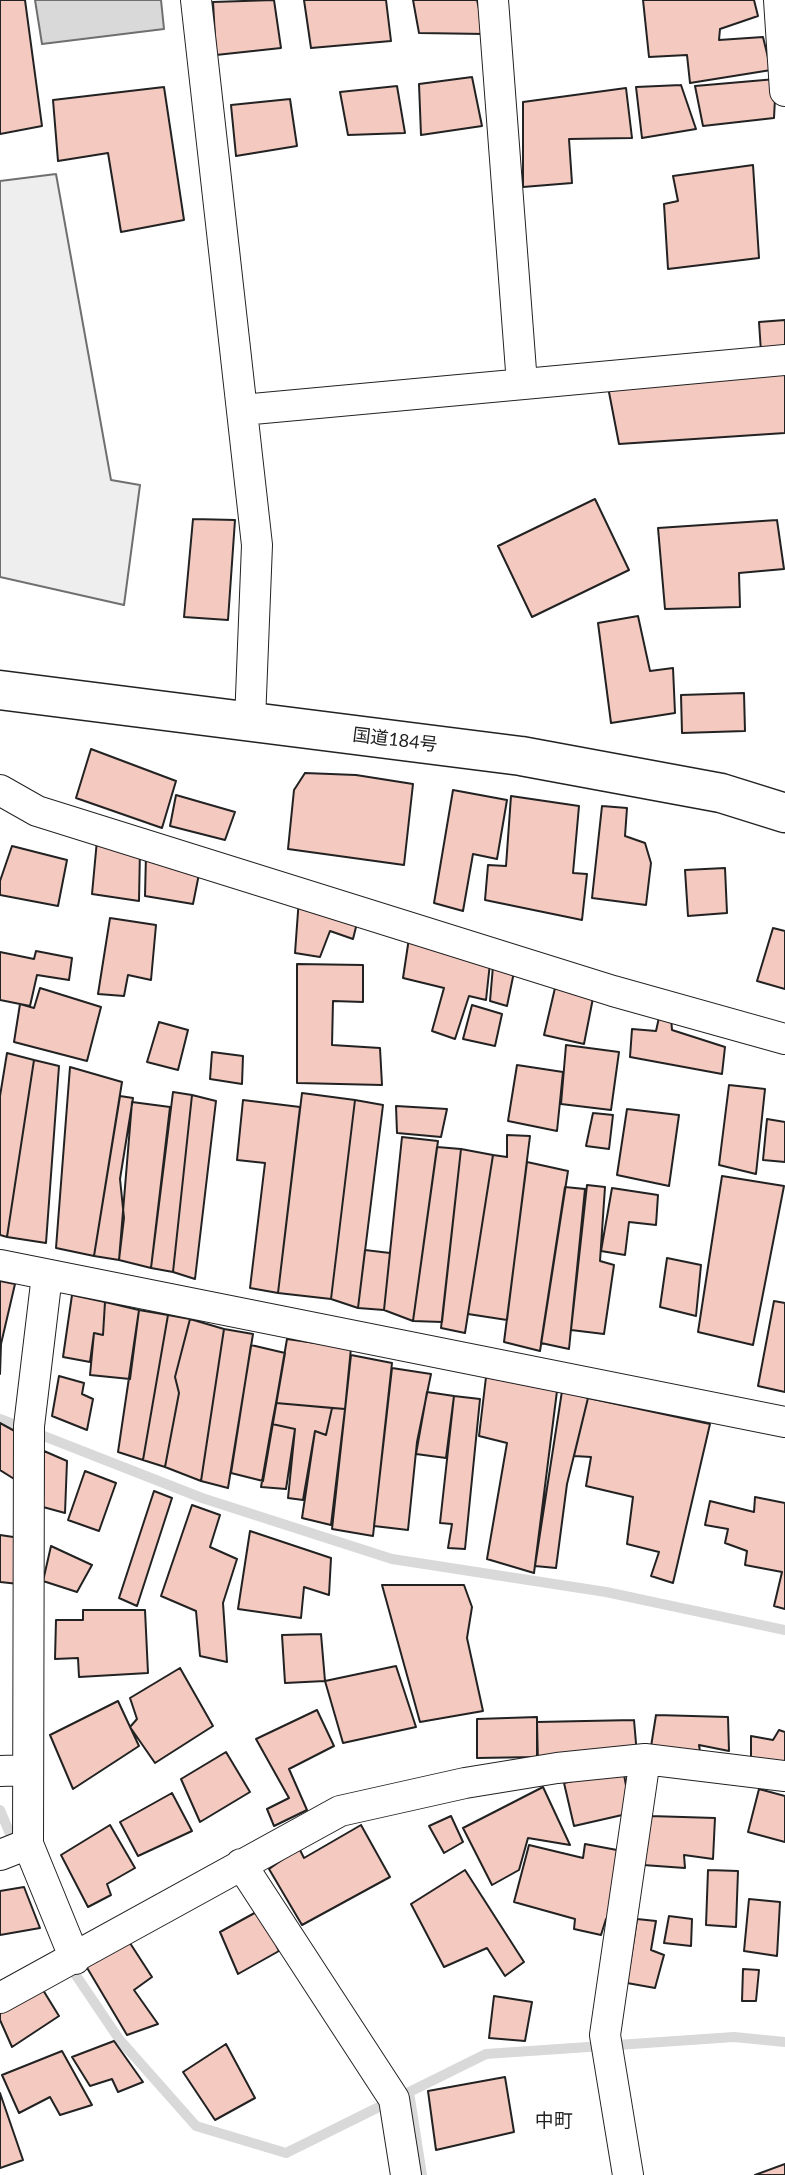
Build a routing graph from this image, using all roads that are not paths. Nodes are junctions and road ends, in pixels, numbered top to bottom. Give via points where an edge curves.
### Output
1 (196, 0) edge
2 (493, 0) edge
3 (779, 0) edge
4 (785, 91) edge
5 (785, 360) edge
6 (522, 384) junction
7 (242, 411) junction
8 (0, 690) edge
9 (250, 721) junction
10 (0, 790) edge
11 (785, 813) edge
12 (785, 1039) edge
13 (0, 1265) edge
14 (47, 1275) junction
15 (785, 1422) edge
16 (645, 1759) junction
17 (14, 1771) edge
18 (785, 1776) edge
19 (28, 1844) junction
20 (0, 1855) edge
21 (241, 1864) junction
22 (75, 1959) junction
23 (0, 1998) edge
24 (406, 2175) edge
25 (628, 2175) edge

1 - 7 street
2 - 6 street
3 - 4 street
5 - 6 street
6 - 7 street
7 - 9 street via 257,545
8 - 9 highway, 国道184号
9 - 11 highway, 国道184号 via 521,756 721,793
10 - 12 street via 37,811 613,991
13 - 14 street
14 - 15 street
14 - 17 street via 29,1426
16 - 18 street
16 - 21 street via 544,1770 340,1811
16 - 25 street via 605,2035
17 - 19 street
19 - 20 street
19 - 22 street
21 - 22 street
21 - 24 street via 394,2099
22 - 23 street

